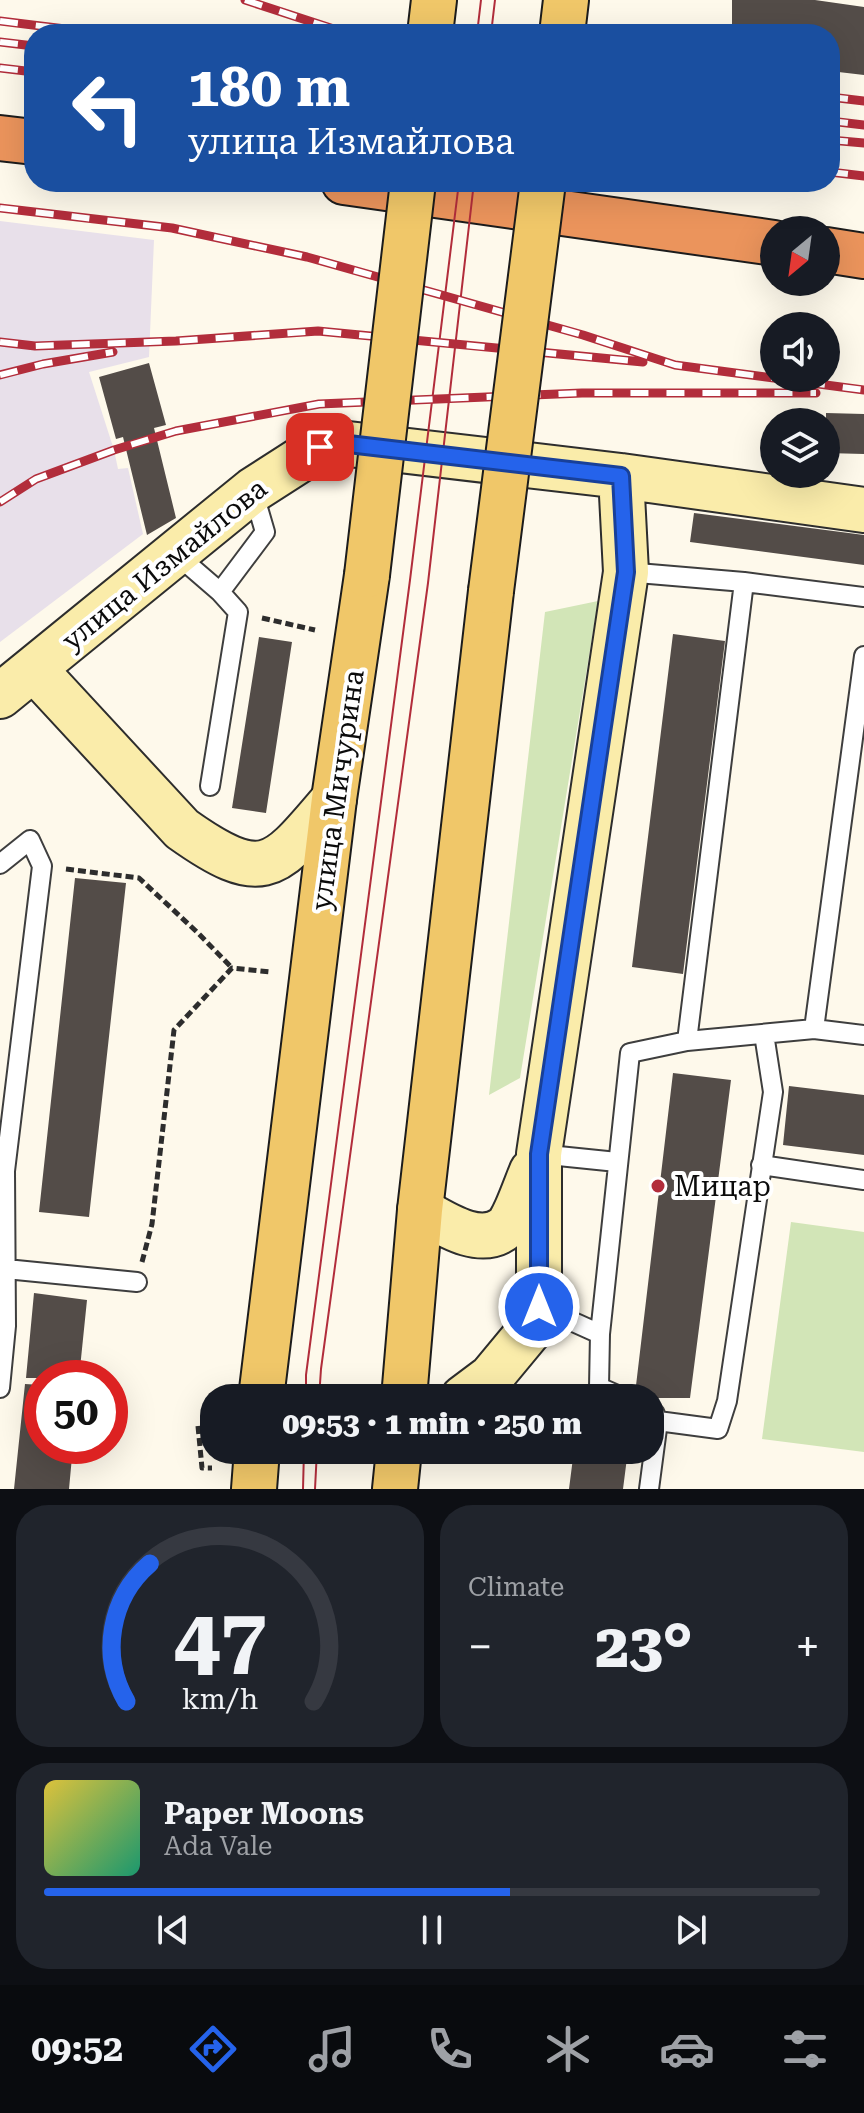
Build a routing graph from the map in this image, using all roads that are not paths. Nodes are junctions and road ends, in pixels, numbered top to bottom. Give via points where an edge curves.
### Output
1 (434, 0) edge
2 (566, 0) edge
3 (431, 24) edge
4 (563, 24) edge
5 (0, 138) edge
6 (24, 141) edge
7 (412, 192) edge
8 (414, 192) edge
9 (542, 192) edge
10 (760, 241) edge
11 (840, 252) edge
12 (864, 256) edge
13 (621, 476) junction
14 (253, 490) junction
15 (864, 510) edge
16 (175, 554) junction
17 (626, 572) junction
18 (744, 582) junction
19 (220, 592) junction
20 (864, 597) edge
21 (864, 656) edge
22 (34, 669) junction
23 (0, 696) edge
24 (210, 786) dead end
25 (334, 799) junction
26 (0, 864) edge
27 (814, 1029) junction
28 (764, 1034) junction
29 (864, 1035) edge
30 (687, 1041) junction
31 (539, 1154) junction
32 (617, 1162) junction
33 (761, 1165) junction
34 (2, 1171) edge
35 (864, 1180) edge
36 (420, 1210) junction
37 (6, 1269) junction
38 (137, 1282) road end
39 (539, 1307) junction
40 (3, 1325) edge
41 (600, 1334) junction
42 (263, 1384) edge
43 (405, 1384) edge
44 (482, 1384) edge
45 (599, 1384) edge
46 (0, 1388) edge
47 (664, 1418) edge
48 (256, 1464) edge
49 (398, 1464) edge
50 (651, 1464) edge
51 (254, 1489) edge
52 (395, 1489) edge
53 (649, 1489) edge

1 - 3 main road
2 - 4 main road
5 - 6 highway
7 - 25 main road, улица Мичурина, bridge via 367,575
8 - 10 highway
9 - 36 main road, bridge
11 - 12 highway
13 - 14 main road, улица Измайлова via 340,443 320,447
13 - 15 main road, улица Измайлова
13 - 17 main road
14 - 16 main road, улица Измайлова
14 - 19 lane via 265,532
16 - 19 lane
16 - 22 main road, улица Измайлова
17 - 18 lane
17 - 31 main road
18 - 20 lane
18 - 30 lane
19 - 24 lane via 238,612
21 - 27 lane
22 - 23 main road, улица Измайлова
22 - 25 main road via 182,829 227,858 249,865 287,853
25 - 42 main road, улица Мичурина
26 - 34 lane via 30,840 42,866
27 - 28 lane
27 - 29 lane
28 - 30 lane
28 - 33 lane via 773,1092
30 - 32 lane via 630,1053
31 - 32 lane
31 - 36 main road via 508,1227 489,1236 458,1231
31 - 39 main road
32 - 41 lane
33 - 35 lane
33 - 47 lane via 727,1401 718,1429
34 - 37 lane
36 - 43 main road
37 - 38 lane
37 - 40 lane
39 - 41 lane
39 - 44 main road via 530,1330
40 - 46 lane
41 - 45 lane
48 - 51 main road
49 - 52 main road
50 - 53 lane

